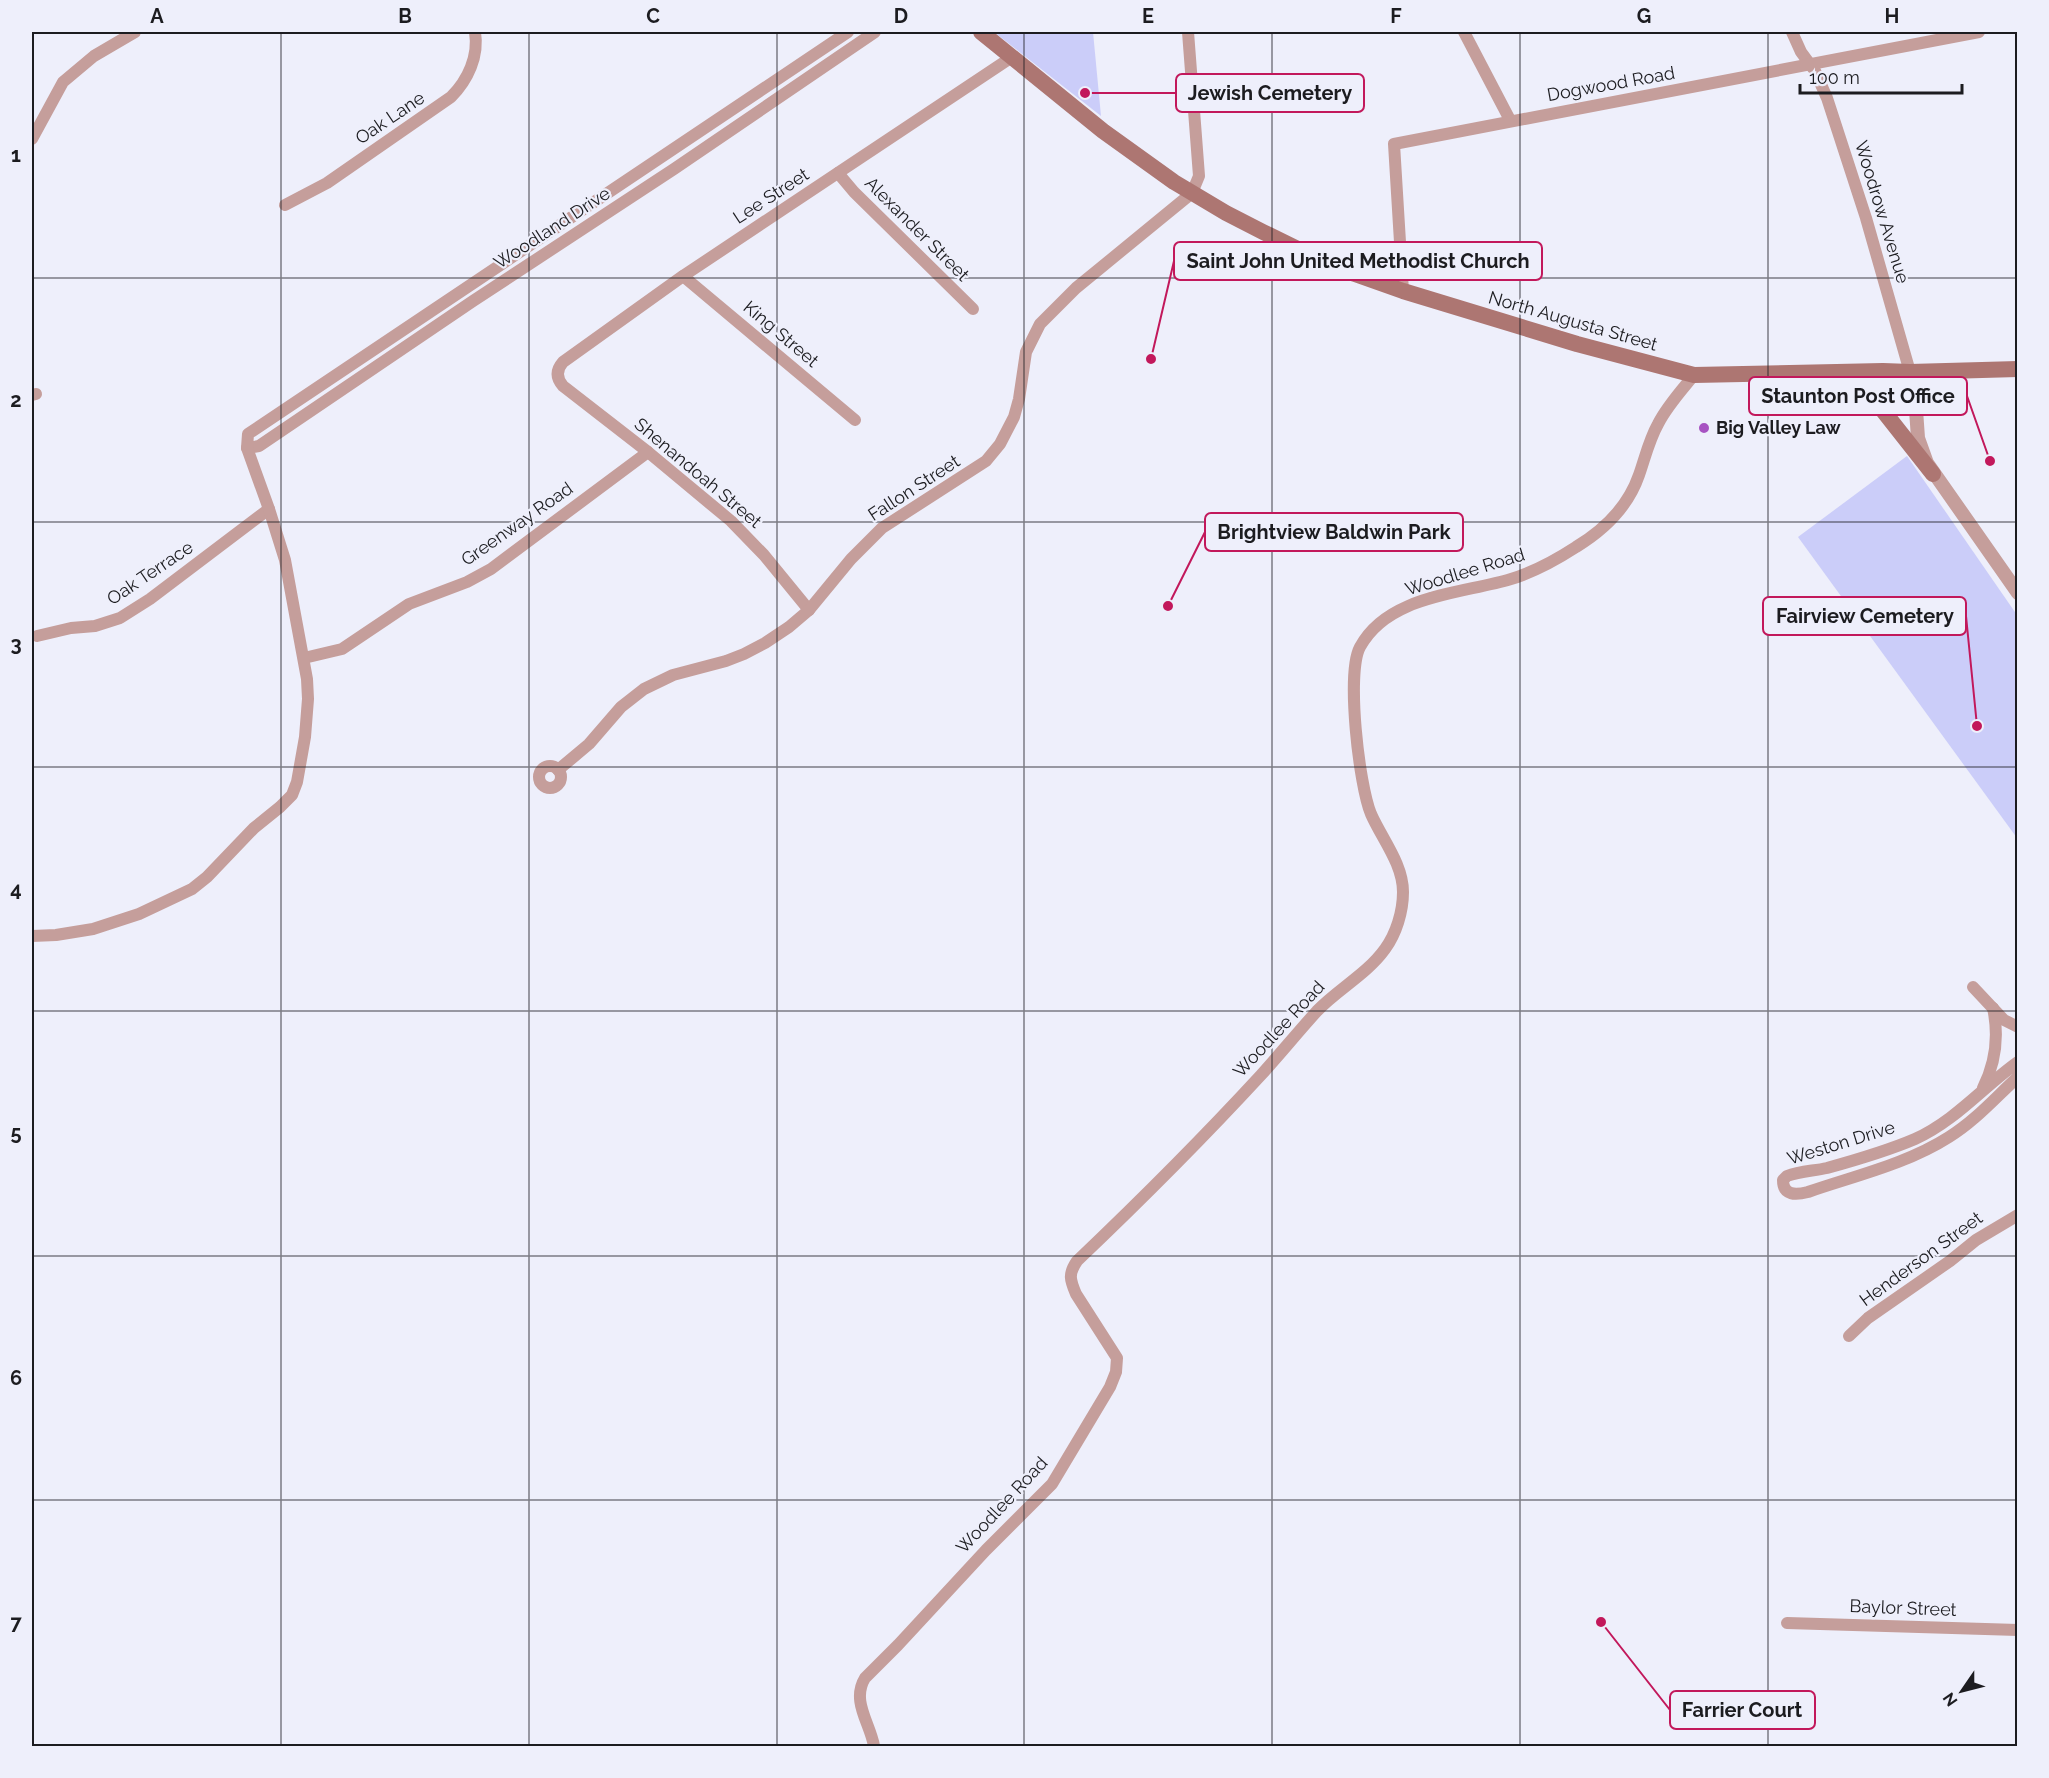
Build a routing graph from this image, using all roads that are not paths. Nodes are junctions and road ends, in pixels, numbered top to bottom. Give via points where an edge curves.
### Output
1 (135, 32) edge
2 (475, 32) edge
3 (848, 32) edge
4 (875, 32) edge
5 (981, 32) edge
6 (1188, 32) edge
7 (1464, 32) edge
8 (1792, 32) edge
9 (1979, 32) edge
10 (1012, 57) junction
11 (1810, 65) junction
12 (1510, 120) junction
13 (32, 139) edge
14 (838, 173) junction
15 (1192, 193) junction
16 (285, 205) dead end
17 (683, 276) junction
18 (1403, 291) junction
19 (973, 309) dead end
20 (2018, 369) edge
21 (558, 372) joint
22 (1910, 372) junction
23 (1762, 374) junction
24 (1694, 375) junction
25 (855, 420) dead end
26 (247, 448) junction
27 (648, 452) junction
28 (1933, 474) junction
29 (269, 509) junction
30 (2018, 593) edge
31 (809, 610) junction
32 (36, 636) dead end
33 (303, 658) junction
34 (558, 770) dead end
35 (32, 936) edge
36 (1973, 987) dead end
37 (1993, 1008) junction
38 (2018, 1027) edge
39 (2018, 1062) edge
40 (2018, 1077) edge
41 (1980, 1092) junction
42 (2018, 1215) edge
43 (1849, 1336) dead end
44 (1787, 1623) dead end
45 (2018, 1630) edge
46 (874, 1746) edge

1 - 13 street via 94,56 63,82
2 - 16 street, Oak Lane via 470,70 451,97 327,183
3 - 26 street, Woodland Drive via 248,434
4 - 26 street, Woodland Drive via 259,446
5 - 10 main road, North Augusta Street
6 - 15 street via 1199,176
7 - 12 street
8 - 11 street, Woodrow Avenue
9 - 11 street, Dogwood Road
10 - 14 street, Lee Street
10 - 15 main road, North Augusta Street via 1129,151
11 - 12 street, Dogwood Road
11 - 22 street, Woodrow Avenue via 1826,94
12 - 18 street, Dogwood Road via 1394,144
14 - 17 street, Lee Street
14 - 19 street, Alexander Street
15 - 18 main road, North Augusta Street via 1297,249
15 - 31 street, Fallon Street via 1076,288 1040,324 1026,352 1014,417 991,457 882,528 851,558
17 - 21 street, Lee Street via 563,362
17 - 25 street, King Street
18 - 24 main road, North Augusta Street
20 - 22 main road, North Augusta Street
21 - 27 street, Shenandoah Street via 563,386
22 - 23 main road, North Augusta Street
22 - 28 street via 1918,438
23 - 24 main road, North Augusta Street
23 - 28 main road via 1866,389
24 - 46 street, Woodlee Road via 1656,426 1631,494 1600,531 1532,572 1398,611 1378,623 1365,638 1355,658 1353,679 1360,772 1370,810 1402,881 1402,903 1393,936 1380,955 1317,1011 1203,1137 1071,1269 1076,1294 1117,1358 1110,1387 1052,1484 865,1678 860,1704
26 - 29 street
27 - 31 street, Shenandoah Street via 740,529
27 - 33 street, Greenway Road via 491,569 409,604 342,649
28 - 30 street
29 - 32 street, Oak Terrace via 120,618
29 - 33 street via 285,560
31 - 34 street, Fallon Street via 752,650 673,675 644,689
33 - 35 street via 308,699 305,737 292,795 192,889 140,914 93,929
36 - 37 street
37 - 38 street
37 - 41 street via 1996,1047
39 - 41 street, Weston Drive
40 - 41 street, Weston Drive via 1961,1128 1923,1151 1808,1192 1795,1195 1784,1188 1783,1180 1791,1175 1840,1164 1915,1138 1941,1125
42 - 43 street, Henderson Street via 1976,1240
44 - 45 street, Baylor Street

